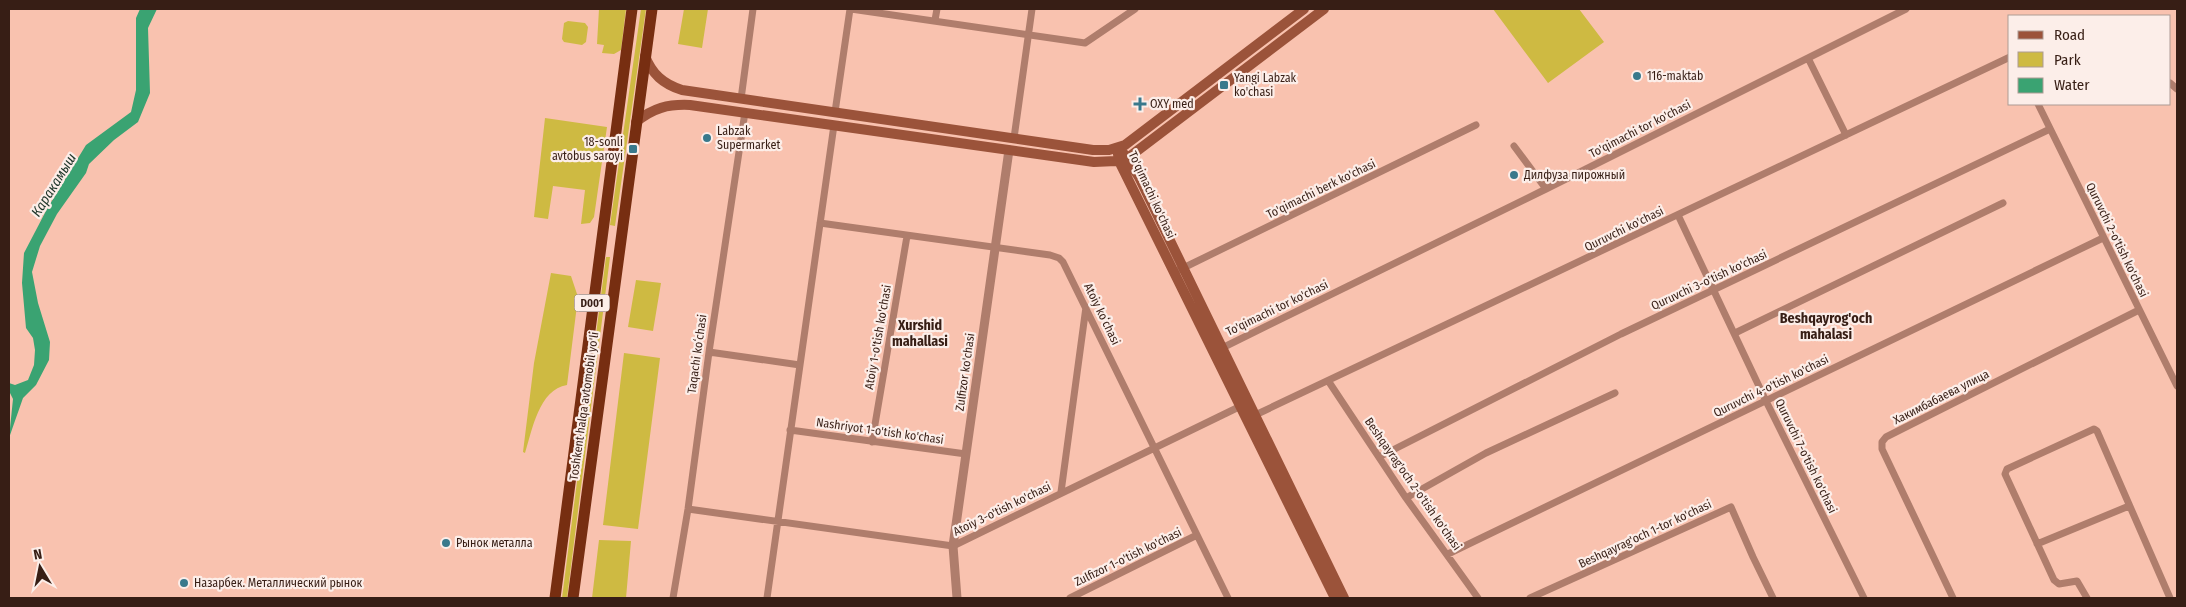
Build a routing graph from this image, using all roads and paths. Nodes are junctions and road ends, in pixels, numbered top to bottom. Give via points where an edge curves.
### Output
1 (632, 9) edge
2 (652, 9) edge
3 (753, 9) edge
4 (850, 9) edge
5 (937, 9) edge
6 (1032, 9) edge
7 (1304, 9) edge
8 (1324, 9) edge
9 (1906, 9) edge
10 (1132, 10) edge
11 (935, 20) junction
12 (1028, 35) junction
13 (645, 56) junction
14 (1808, 58) junction
15 (2008, 58) edge
16 (702, 93) junction
17 (741, 99) junction
18 (2038, 105) edge
19 (700, 106) junction
20 (745, 112) junction
21 (835, 112) junction
22 (636, 122) junction
23 (834, 125) junction
24 (1476, 125) dead end
25 (2050, 128) junction
26 (1846, 135) junction
27 (1014, 138) junction
28 (1514, 146) dead end
29 (1117, 148) junction
30 (1009, 150) junction
31 (1123, 159) junction
32 (1546, 189) junction
33 (2003, 203) dead end
34 (1678, 215) junction
35 (820, 223) junction
36 (907, 236) junction
37 (601, 237) junction
38 (2103, 238) junction
39 (620, 239) junction
40 (996, 248) junction
41 (1179, 270) junction
42 (1714, 290) junction
43 (1086, 306) junction
44 (2139, 310) junction
45 (1735, 333) junction
46 (1222, 348) junction
47 (708, 352) junction
48 (800, 365) junction
49 (1329, 382) junction
50 (2177, 386) edge
51 (1615, 393) dead end
52 (1766, 401) junction
53 (1244, 404) junction
54 (1251, 417) junction
55 (790, 430) junction
56 (872, 442) junction
57 (1154, 448) junction
58 (966, 454) junction
59 (1379, 457) junction
60 (1061, 492) junction
61 (1406, 498) junction
62 (2129, 506) junction
63 (688, 509) junction
64 (777, 521) junction
65 (1197, 535) junction
66 (2038, 544) junction
67 (953, 546) junction
68 (1448, 554) junction
69 (555, 598) edge
70 (573, 598) edge
71 (673, 598) edge
72 (767, 598) edge
73 (957, 598) edge
74 (1070, 598) edge
75 (1228, 598) edge
76 (1335, 598) edge
77 (1344, 598) edge
78 (1478, 598) edge
79 (1530, 598) edge
80 (1773, 598) edge
81 (1864, 598) edge
82 (1953, 598) edge
83 (2087, 598) edge
84 (2170, 598) edge

1 - 37 highway, Toshkent halqa avtomobil yo'li / D001
2 - 13 highway, Toshkent halqa avtomobil yo'li / D001
3 - 17 street
4 - 11 street
4 - 21 street
5 - 11 street
6 - 12 street
7 - 29 main road
8 - 31 main road
9 - 14 street, To'qimachi tor ko'chasi
10 - 12 street via 1085,43
11 - 12 street
12 - 27 street
13 - 16 main road via 652,71 662,81 682,90
13 - 22 highway, Toshkent halqa avtomobil yo'li / D001
14 - 26 street
14 - 32 street, To'qimachi tor ko'chasi
15 - 26 street, Quruvchi ko'chasi
16 - 17 main road
16 - 19 main road
17 - 21 main road
18 - 25 street, Quruvchi 2-o'tish ko'chasi
19 - 20 main road
19 - 22 main road via 661,107
20 - 23 main road
20 - 47 street, Taqachi koʻchasi
21 - 27 main road
22 - 39 highway, Toshkent halqa avtomobil yo'li / D001
23 - 30 main road
23 - 35 street
24 - 41 street, To'qimachi berk ko'chasi
25 - 38 street, Quruvchi 2-o'tish ko'chasi
25 - 42 street, Quruvchi 3-o'tish ko'chasi
26 - 34 street, Quruvchi ko'chasi
27 - 29 main road via 1093,150
28 - 32 street
29 - 31 main road, To'qimachi ko'chasi
30 - 31 main road via 1094,162
30 - 40 street, Zulfizor ko'chasi
31 - 41 main road, To'qimachi ko'chasi
32 - 46 street, To'qimachi tor ko'chasi
33 - 45 street
34 - 42 street, Quruvchi 7-o'tish ko'chasi
34 - 49 street, Quruvchi ko'chasi
35 - 36 street, Atoiy koʻchasi
35 - 48 street
36 - 40 street, Atoiy koʻchasi
36 - 56 street, Atoiy 1-o'tish ko'chasi
37 - 39 highway
37 - 69 highway, Toshkent halqa avtomobil yo'li / D001
38 - 44 street, Quruvchi 2-o'tish ko'chasi
38 - 52 street, Quruvchi 4-o'tish ko'chasi
39 - 70 highway, Toshkent halqa avtomobil yo'li / D001
40 - 43 street, Atoiy koʻchasi via 1059,258
40 - 58 street, Zulfizor ko'chasi
41 - 46 main road, To'qimachi ko'chasi
41 - 53 main road, To'qimachi ko'chasi
42 - 45 street, Quruvchi 7-o'tish ko'chasi
42 - 59 street, Quruvchi 3-o'tish ko'chasi
43 - 57 street, Atoiy koʻchasi
43 - 60 street
44 - 50 street, Quruvchi 2-o'tish ko'chasi
44 - 82 street, Хакимбабаева улица via 1886,437 1882,442 1882,449
45 - 52 street, Quruvchi 7-o'tish ko'chasi
46 - 53 main road, To'qimachi ko'chasi
47 - 48 street
47 - 63 street, Taqachi koʻchasi
48 - 55 street
49 - 54 street, Quruvchi ko'chasi
49 - 59 street, Beshqayrag'och 2-o'tish ko'chasi
51 - 61 street via 1486,453
52 - 68 street, Quruvchi 4-o'tish ko'chasi
52 - 81 street, Quruvchi 7-o'tish ko'chasi
53 - 54 main road, To'qimachi ko'chasi
53 - 57 street, Atoiy 3-o'tish ko'chasi
54 - 76 main road, To'qimachi ko'chasi
54 - 77 main road, To'qimachi ko'chasi
55 - 56 street, Nashriyot 1-o'tish ko'chasi
55 - 64 street
56 - 58 street, Nashriyot 1-o'tish ko'chasi
57 - 60 street, Atoiy 3-o'tish ko'chasi
57 - 65 street, Atoiy koʻchasi
58 - 67 street, Zulfizor ko'chasi
59 - 61 street, Beshqayrag'och 2-o'tish ko'chasi
60 - 67 street, Atoiy 3-o'tish ko'chasi
61 - 68 street, Beshqayrag'och 2-o'tish ko'chasi
62 - 66 street
62 - 66 street via 2097,431 2090,429 2005,472
62 - 84 street
63 - 64 street, Atoiy 3-o'tish ko'chasi
63 - 71 street, Taqachi koʻchasi
64 - 67 street, Atoiy 3-o'tish ko'chasi
64 - 72 street
65 - 74 street, Zulfizor 1-o'tish ko'chasi
65 - 75 street, Atoiy koʻchasi
66 - 83 street via 2056,583 2077,581
67 - 73 street, Zulfizor ko'chasi
68 - 78 street, Beshqayrag'och 2-o'tish ko'chasi
79 - 80 street, Beshqayrag'och 1-tor ko'chasi via 1731,507

